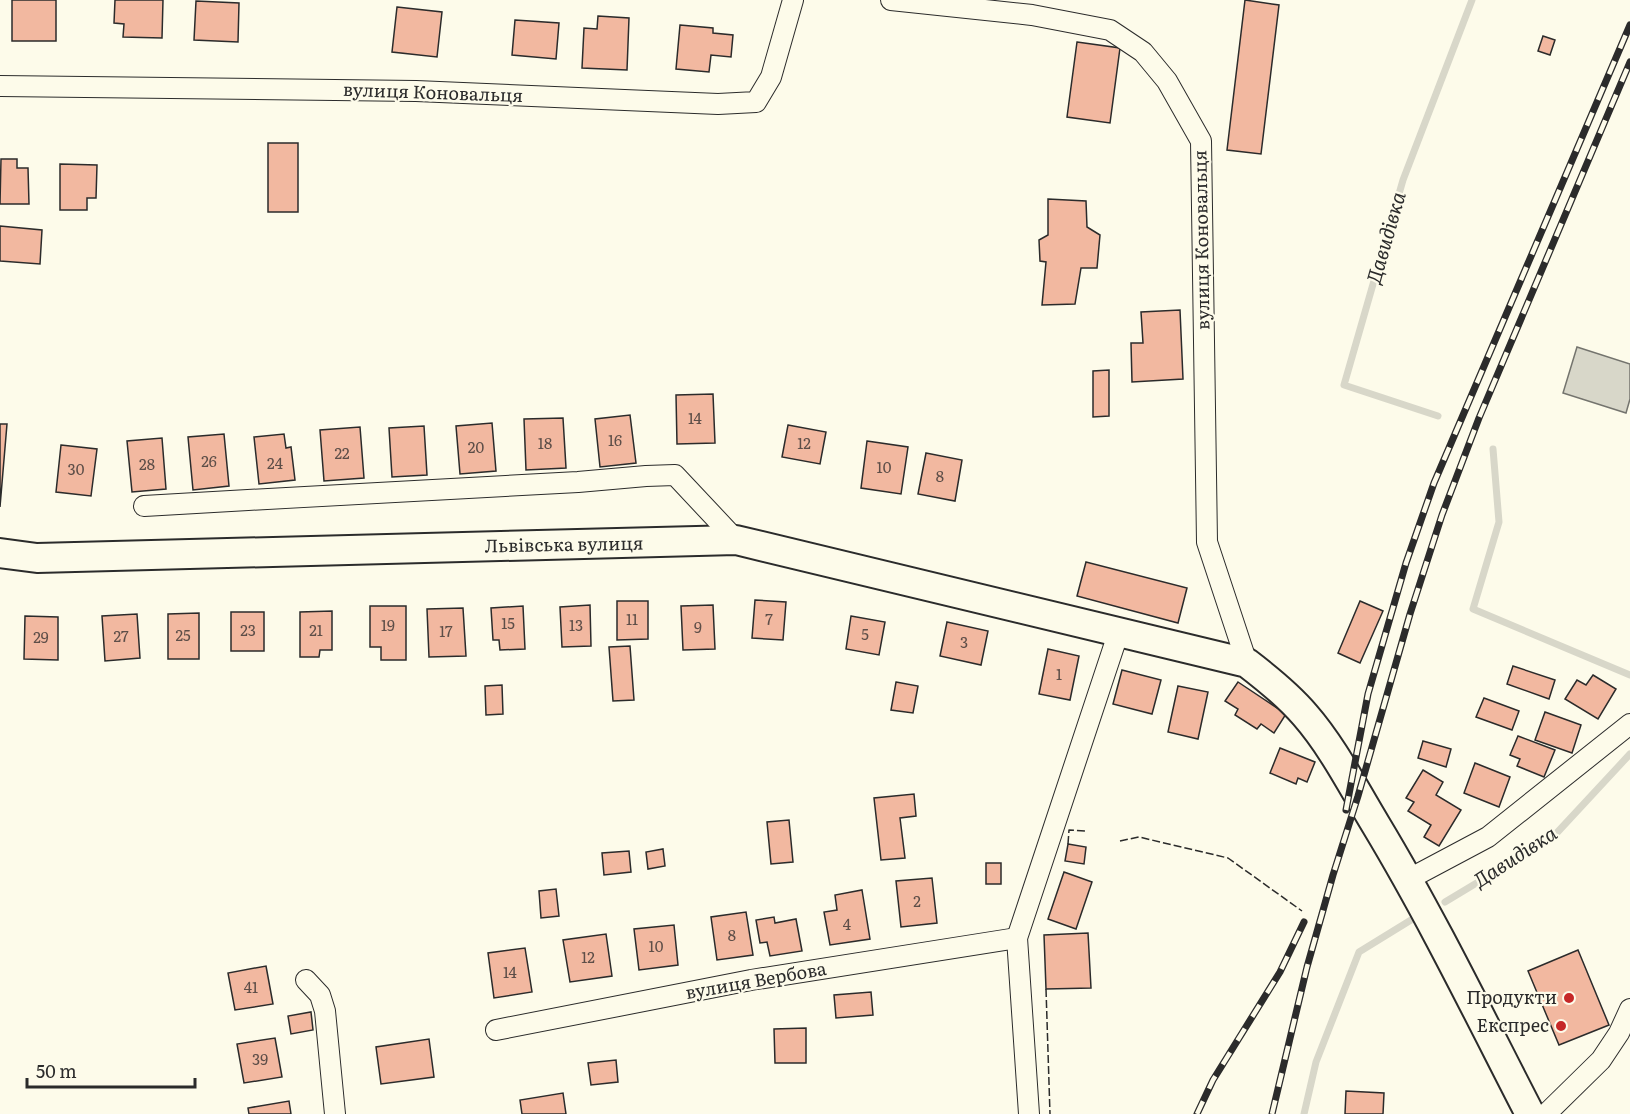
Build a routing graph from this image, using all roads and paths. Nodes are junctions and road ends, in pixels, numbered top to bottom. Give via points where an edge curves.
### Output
1 (793, 0) edge
2 (891, 0) edge
3 (0, 86) edge
4 (144, 507) dead end
5 (736, 540) junction
6 (0, 553) edge
7 (1119, 631) junction
8 (1247, 663) junction
9 (1630, 724) edge
10 (1409, 879) junction
11 (1017, 938) junction
12 (306, 980) dead end
13 (1630, 1009) edge
14 (496, 1030) dead end
15 (335, 1114) edge
16 (1029, 1114) edge
17 (1530, 1114) edge
18 (1546, 1114) edge

1 - 3 street, вулиця Коновальця via 771,77 756,102 718,104 416,90
2 - 8 street, вулиця Коновальця via 1032,15 1110,30 1143,52 1167,81 1201,141 1207,543
4 - 5 street via 675,475
5 - 6 street, Львівська вулиця via 37,558
5 - 7 street, Львівська вулиця
7 - 8 street, Львівська вулиця
7 - 11 street
8 - 10 street via 1306,716 1344,769
9 - 10 street via 1488,837
10 - 17 street
11 - 14 street, вулиця Вербова via 751,980
11 - 16 street
12 - 15 street via 320,995 325,1011
13 - 18 street via 1601,1060

